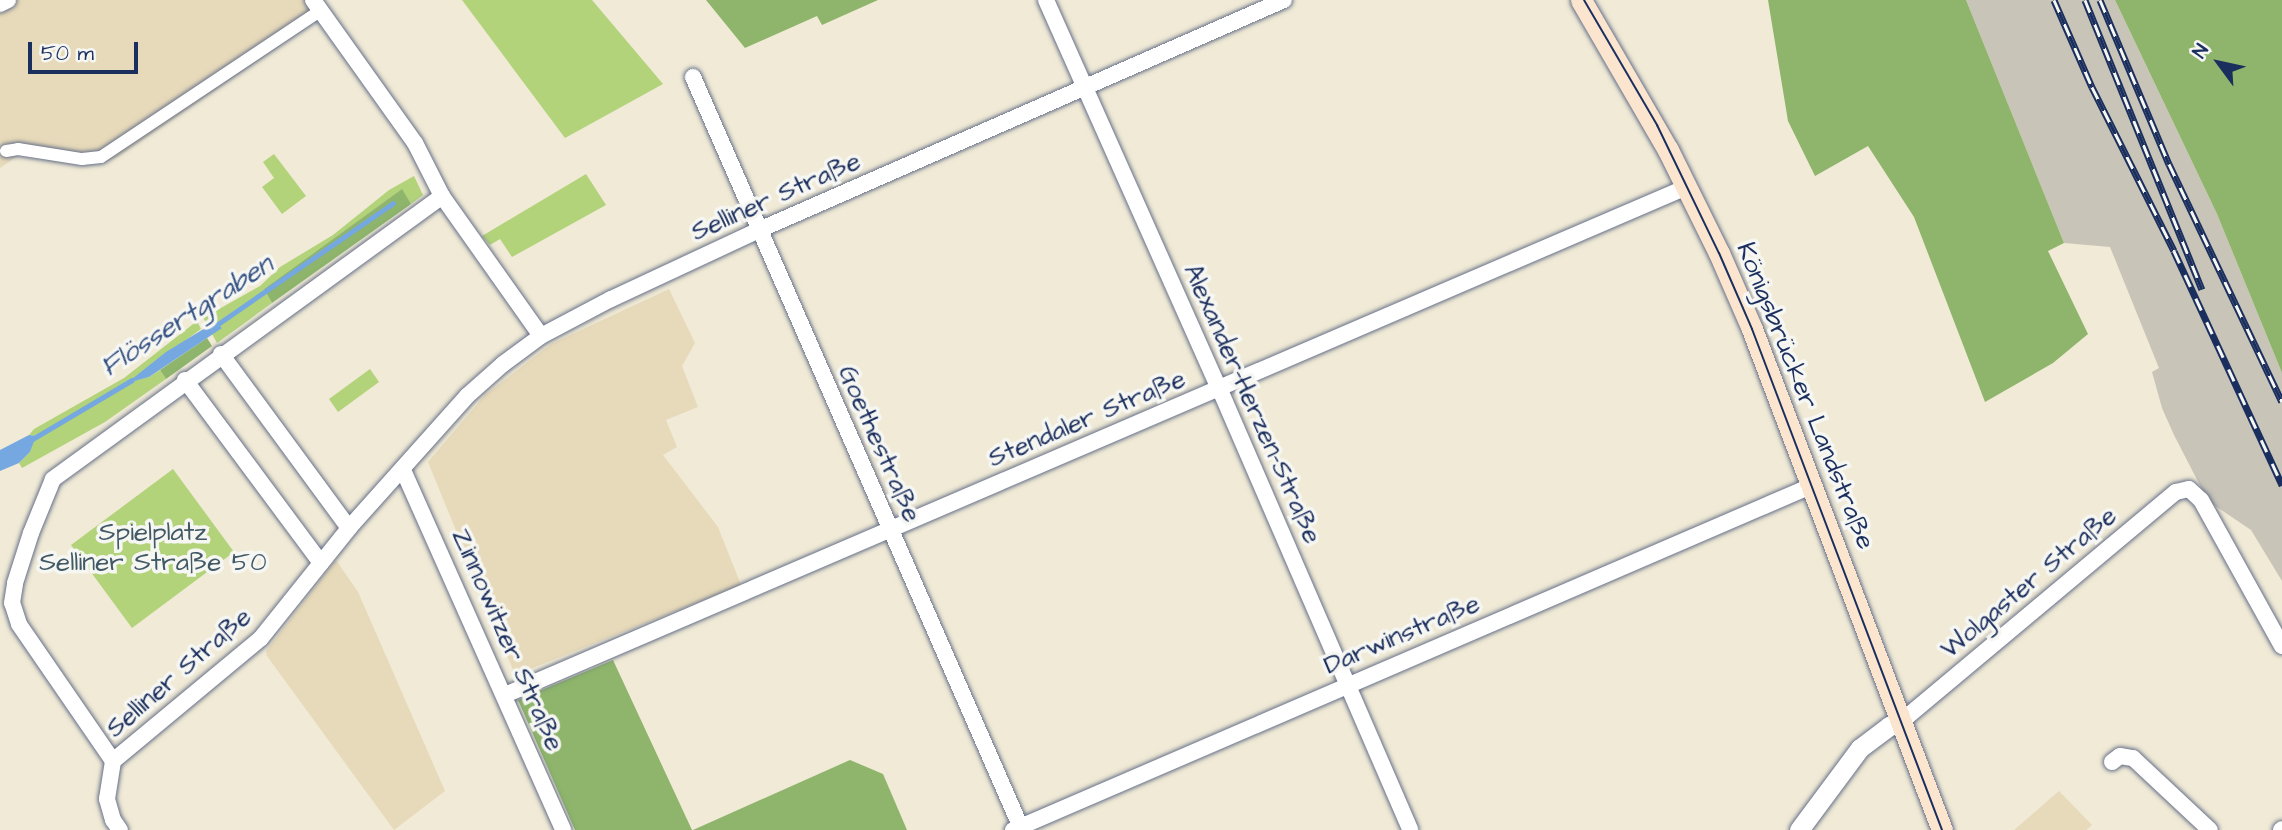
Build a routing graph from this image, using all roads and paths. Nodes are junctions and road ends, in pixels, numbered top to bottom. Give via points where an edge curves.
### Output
1 (8, 0) edge
2 (1046, 0) edge
3 (1284, 0) edge
4 (1581, 0) edge
5 (0, 4) edge
6 (317, 5) edge
7 (692, 77) dead end
8 (1087, 88) junction
9 (6, 151) dead end
10 (1687, 187) junction
11 (442, 196) junction
12 (759, 230) junction
13 (541, 336) junction
14 (221, 354) junction
15 (185, 380) junction
16 (1220, 390) junction
17 (403, 470) junction
18 (1811, 486) junction
19 (349, 528) junction
20 (890, 530) junction
21 (321, 564) junction
22 (2282, 646) edge
23 (1348, 685) junction
24 (505, 695) junction
25 (1903, 720) junction
26 (113, 761) junction
27 (2112, 762) dead end
28 (1018, 829) edge
29 (120, 830) edge
30 (563, 830) edge
31 (1410, 830) edge
32 (1799, 830) edge
33 (1942, 830) edge
34 (2210, 830) edge

1 - 5 street
2 - 8 street, Alexander-Herzen-Straße
3 - 8 street, Selliner Straße
4 - 10 main road, Königsbrücker Landstraße
6 - 9 street via 101,157
6 - 11 street via 415,143
7 - 12 street, Goethestraße
8 - 12 street, Selliner Straße
8 - 16 street, Alexander-Herzen-Straße
10 - 16 street, Stendaler Straße
10 - 18 main road, Königsbrücker Landstraße via 1752,329
11 - 13 street
11 - 14 street
12 - 13 street, Selliner Straße
12 - 20 street, Goethestraße
13 - 17 street, Selliner Straße via 467,396
14 - 15 street
14 - 19 street
15 - 21 street
15 - 26 street via 53,479 15,583 12,603 19,624
16 - 20 street, Stendaler Straße
16 - 23 street, Alexander-Herzen-Straße
17 - 19 street, Selliner Straße
17 - 24 street, Zinnowitzer Straße
18 - 23 street, Darwinstraße
18 - 25 main road, Königsbrücker Landstraße
19 - 21 street, Selliner Straße
20 - 24 street, Stendaler Straße
20 - 28 street, Goethestraße
21 - 26 street, Selliner Straße via 252,648
22 - 25 street, Wolgaster Straße via 2201,500 2189,489 2176,492
23 - 28 street, Darwinstraße
23 - 31 street, Alexander-Herzen-Straße
24 - 30 street, Zinnowitzer Straße
25 - 32 street via 1860,748
25 - 33 main road, Königsbrücker Landstraße
26 - 29 street, Selliner Straße via 107,799
27 - 34 street via 2120,756 2133,758

